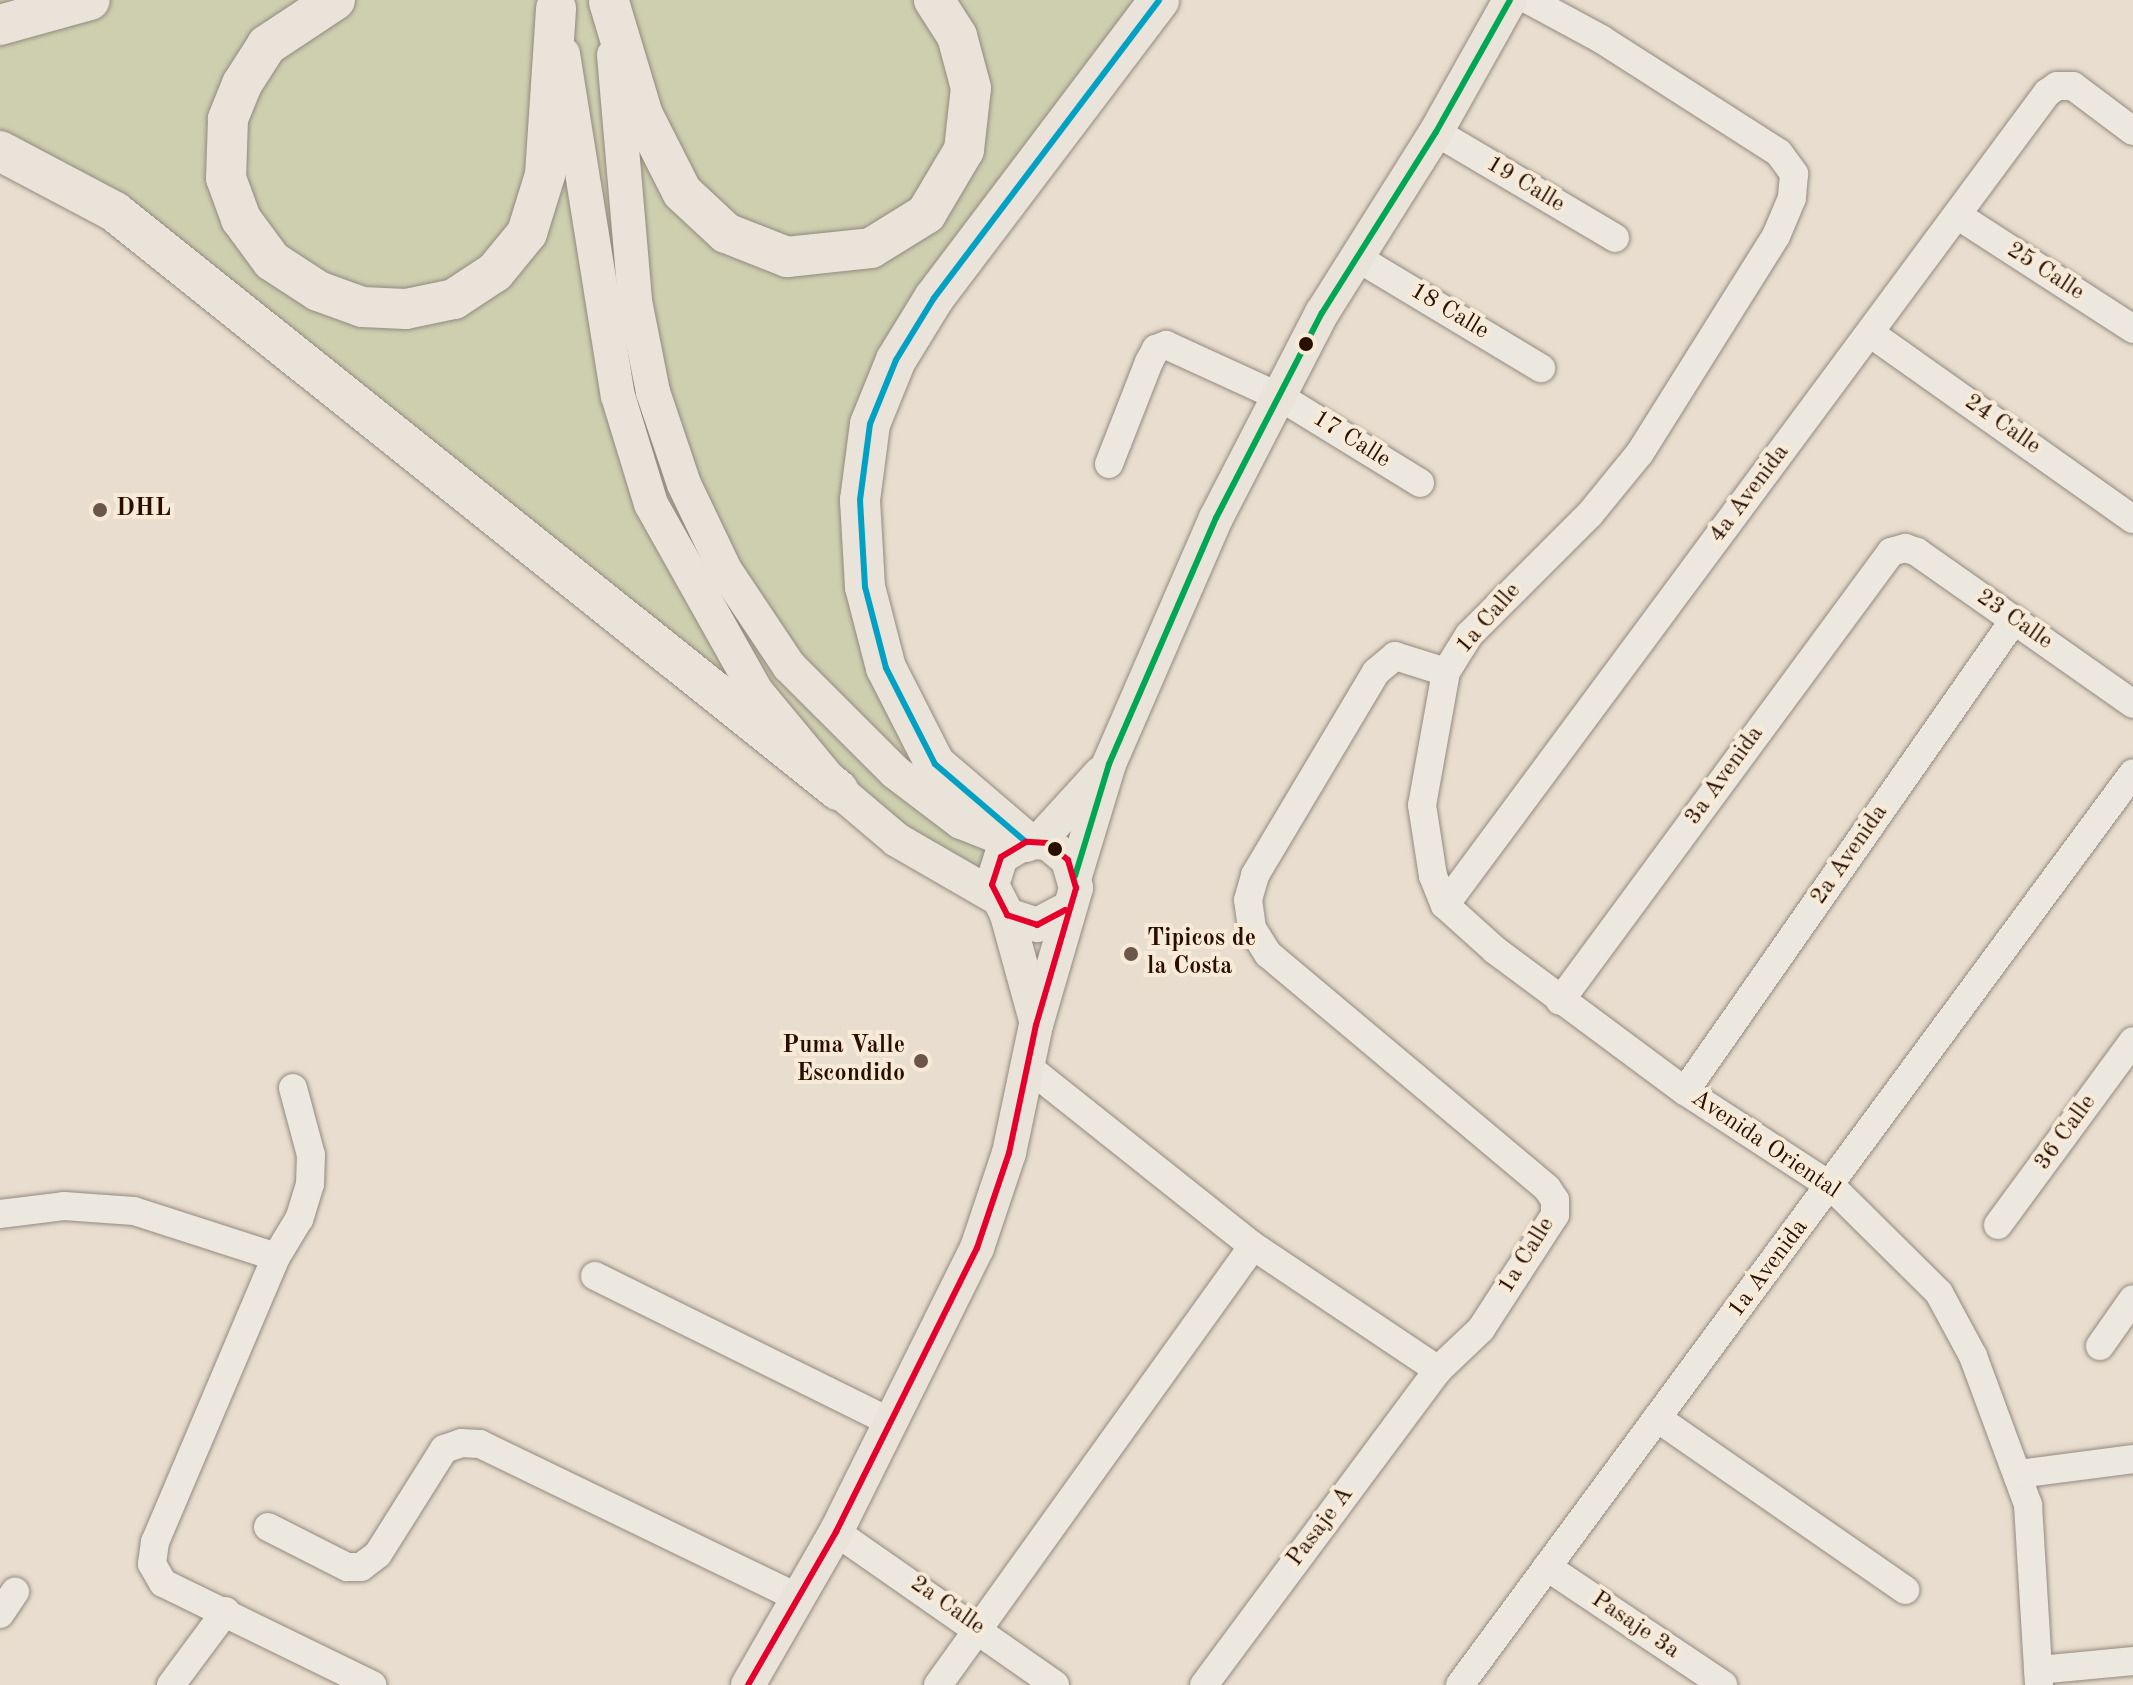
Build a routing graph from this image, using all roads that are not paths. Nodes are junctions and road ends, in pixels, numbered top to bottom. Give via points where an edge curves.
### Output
1 (90, 0) edge
2 (335, 0) edge
3 (934, 0) edge
4 (1159, 0) edge
5 (1510, 0) edge
6 (1529, 0) edge
7 (609, 1) edge
8 (556, 4) edge
9 (0, 25) edge
10 (2133, 131) edge
11 (1436, 132) junction
12 (0, 151) edge
13 (1957, 215) junction
14 (1615, 238) dead end
15 (1356, 257) junction
16 (2133, 329) edge
17 (1870, 333) junction
18 (1541, 368) dead end
19 (1282, 398) junction
20 (1109, 464) dead end
21 (1420, 483) dead end
22 (2133, 519) edge
23 (1891, 552) joint
24 (2014, 620) junction
25 (1446, 672) junction
26 (2133, 704) edge
27 (1109, 764) junction
28 (2133, 773) edge
29 (838, 790) junction
30 (1027, 842) junction
31 (1075, 876) junction
32 (1445, 905) junction
33 (1000, 906) junction
34 (1065, 910) junction
35 (1560, 1001) junction
36 (1036, 1025) junction
37 (2133, 1041) edge
38 (1029, 1068) junction
39 (293, 1088) dead end
40 (1685, 1091) junction
41 (1831, 1186) junction
42 (0, 1214) edge
43 (1998, 1225) dead end
44 (1253, 1246) junction
45 (276, 1257) junction
46 (595, 1276) dead end
47 (2133, 1299) edge
48 (2100, 1346) dead end
49 (1438, 1370) junction
50 (1657, 1418) junction
51 (890, 1422) junction
52 (2133, 1459) edge
53 (2018, 1474) junction
54 (268, 1527) dead end
55 (836, 1532) junction
56 (1547, 1567) junction
57 (1905, 1590) dead end
58 (798, 1598) junction
59 (226, 1611) junction
60 (980, 1628) junction
61 (2133, 1661) edge
62 (2039, 1677) edge
63 (171, 1685) edge
64 (372, 1685) edge
65 (748, 1685) edge
66 (938, 1685) edge
67 (1055, 1685) edge
68 (1204, 1685) edge
69 (1460, 1685) edge
70 (1723, 1685) edge

1 - 9 highway
2 - 8 highway via 267,45 242,84 228,119 226,178 241,219 272,261 318,291 362,307 406,309 454,299 495,272 527,233 545,175
3 - 7 highway via 957,36 971,88 964,150 926,214 871,248 787,257 726,233 682,192 643,115
4 - 30 highway via 934,298 896,360 870,424 860,500 865,587 886,668 935,764
5 - 11 main road
6 - 25 street, 1a Calle via 1601,39 1779,153 1794,174 1792,198 1776,236 1639,454 1590,514 1469,635
7 - 30 main road via 638,316 653,392 684,484 711,541 789,666 875,753 961,822
8 - 29 main road via 618,396 651,504 756,691
10 - 13 street, 4a Avenida via 2073,86 2057,86
11 - 14 street, 19 Calle
11 - 15 main road
12 - 29 highway via 115,212
13 - 16 street, 25 Calle
13 - 17 street, 4a Avenida
15 - 18 street, 18 Calle
15 - 19 main road via 1322,313
17 - 22 street, 24 Calle
17 - 32 street, 4a Avenida
19 - 20 street, 17 Calle via 1166,345 1156,349 1149,362
19 - 21 street, 17 Calle
19 - 27 main road via 1216,518
23 - 24 street, 23 Calle via 1917,552
23 - 35 street, 3a Avenida
24 - 26 street, 23 Calle
24 - 40 street, 2a Avenida
25 - 32 street via 1422,805 1426,846
25 - 49 street, 1a Calle via 1407,658 1386,660 1255,875 1248,900 1252,928 1268,954 1555,1200 1555,1215 1481,1329
27 - 30 main road
27 - 31 main road
28 - 41 street, 1a Avenida
29 - 33 main road via 897,840
30 - 31 main road via 1063,853
30 - 33 main road via 995,866
31 - 34 main road
32 - 35 street, Avenida Oriental
33 - 34 main road via 1037,925
33 - 36 main road
34 - 36 main road
35 - 40 street, Avenida Oriental
36 - 38 main road
37 - 43 street, 36 Calle
38 - 44 street
38 - 51 main road via 1009,1153 977,1248
39 - 45 street via 311,1155 310,1184 299,1219
40 - 41 street, Avenida Oriental
41 - 50 street, 1a Avenida
41 - 53 street, Avenida Oriental via 1939,1293 1973,1356
42 - 45 street via 64,1206 134,1211
44 - 49 street
44 - 60 street
45 - 59 street via 151,1554 163,1583
46 - 51 street
47 - 48 street
49 - 68 street, Pasaje A
50 - 56 street, 1a Avenida
50 - 57 street
51 - 55 main road
52 - 53 street
53 - 62 street, Avenida Oriental via 2028,1505
54 - 58 street via 347,1567 361,1567 378,1554 444,1449 480,1444
55 - 58 main road
55 - 60 street, 2a Calle
56 - 69 street, 1a Avenida
56 - 70 street, Pasaje 3a
58 - 65 main road
59 - 63 street
59 - 64 street
60 - 66 street
60 - 67 street, 2a Calle
61 - 62 street

